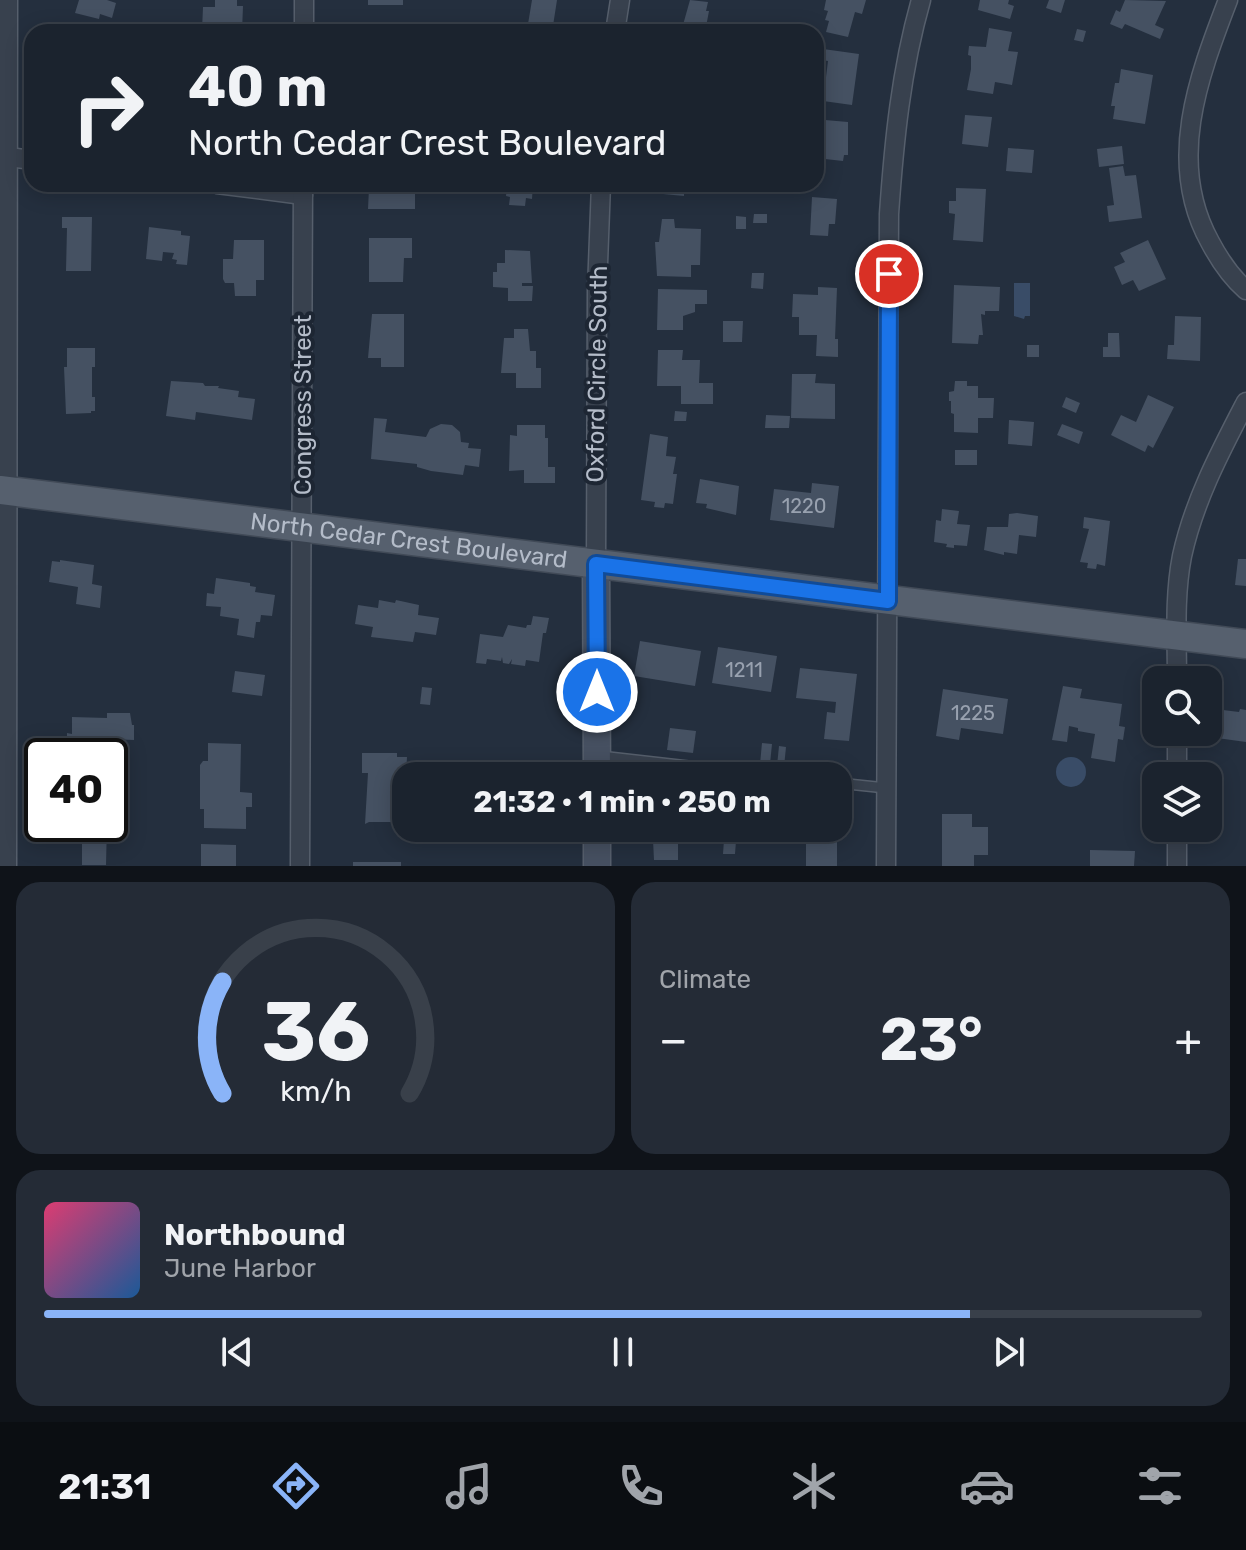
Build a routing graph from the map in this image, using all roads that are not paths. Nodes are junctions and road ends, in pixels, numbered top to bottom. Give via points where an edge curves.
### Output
1 (8, 0) edge
2 (304, 0) edge
3 (620, 0) edge
4 (921, 0) edge
5 (1228, 0) edge
6 (304, 24) edge
7 (616, 24) edge
8 (4, 156) edge
9 (24, 159) edge
10 (303, 192) edge
11 (601, 192) edge
12 (1246, 290) edge
13 (4, 307) edge
14 (1246, 402) edge
15 (5, 490) edge
16 (302, 528) junction
17 (596, 564) junction
18 (888, 601) junction
19 (1177, 637) junction
20 (1246, 644) edge
21 (1177, 666) edge
22 (597, 762) edge
23 (852, 784) edge
24 (886, 788) junction
25 (597, 842) edge
26 (1177, 842) edge
27 (7, 866) edge
28 (300, 866) edge
29 (597, 866) edge
30 (886, 866) edge
31 (1177, 866) edge

1 - 8 street
2 - 6 street
3 - 7 street
4 - 18 street via 903,82 889,214
5 - 12 street via 1189,121 1188,173 1204,231 1219,259
8 - 9 street
8 - 13 street
10 - 16 street, Congress Street
11 - 17 street, Oxford Circle South
13 - 15 street
14 - 19 street via 1194,513 1182,559
15 - 16 main road, North Cedar Crest Boulevard
15 - 27 street
16 - 17 main road, North Cedar Crest Boulevard
16 - 28 street, Congress Street
17 - 18 main road, North Cedar Crest Boulevard
17 - 22 street
18 - 19 main road, North Cedar Crest Boulevard
18 - 24 street
19 - 20 main road, North Cedar Crest Boulevard
19 - 21 street
23 - 24 lane
24 - 30 street
25 - 29 street
26 - 31 street

